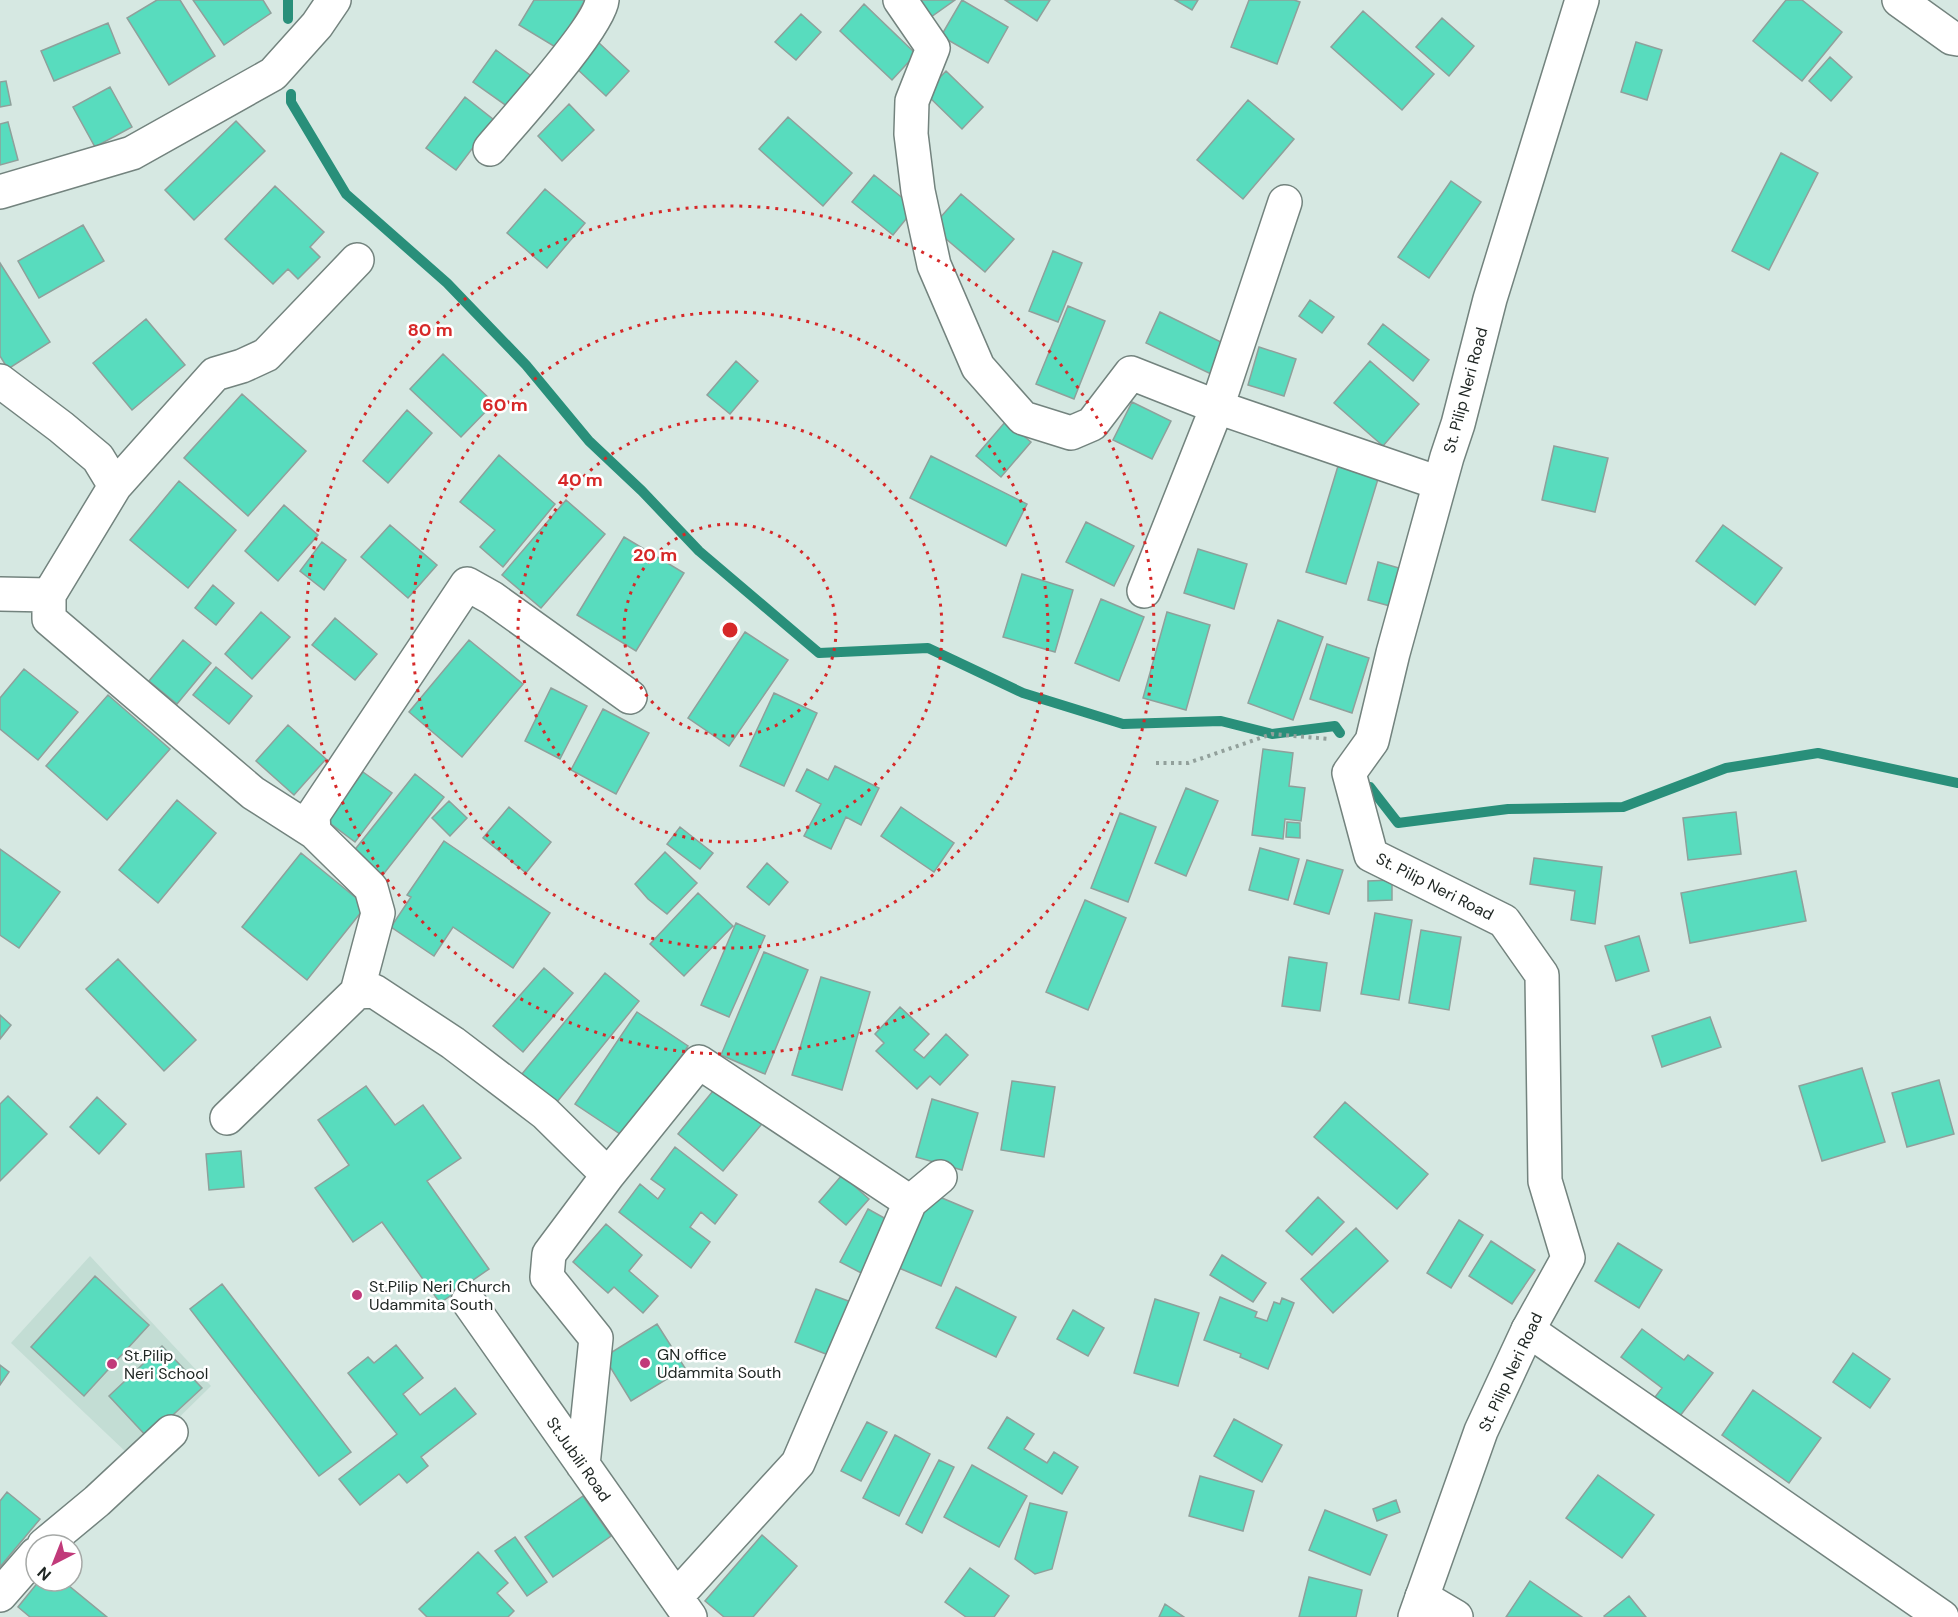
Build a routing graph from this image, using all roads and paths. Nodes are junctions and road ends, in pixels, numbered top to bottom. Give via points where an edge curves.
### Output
1 (334, 0) edge
2 (602, 0) edge
3 (900, 0) edge
4 (1582, 0) edge
5 (1899, 0) edge
6 (1958, 39) edge
7 (490, 149) dead end
8 (0, 192) edge
9 (1286, 202) dead end
10 (357, 260) dead end
11 (0, 381) edge
12 (1217, 407) junction
13 (1439, 483) junction
14 (115, 486) junction
15 (1144, 591) dead end
16 (0, 594) edge
17 (49, 595) junction
18 (630, 697) dead end
19 (1372, 741) junction
20 (1156, 763) dead end
21 (314, 832) junction
22 (357, 992) junction
23 (227, 1118) dead end
24 (608, 1175) junction
25 (940, 1177) dead end
26 (910, 1202) junction
27 (468, 1301) dead end
28 (1528, 1330) junction
29 (171, 1432) dead end
30 (583, 1465) junction
31 (58, 1533) edge
32 (24, 1568) edge
33 (0, 1595) edge
34 (683, 1607) edge
35 (1418, 1607) edge
36 (1946, 1609) edge
37 (1456, 1617) edge

1 - 8 street via 273,74 132,153
2 - 7 street via 590,28
3 - 12 street via 933,48 912,102 911,134 918,191 934,265 978,367 1023,418 1071,433 1092,424 1131,373
4 - 13 street, St. Pilip Neri Road via 1490,299
5 - 6 street
9 - 12 street
10 - 14 street via 266,355 215,374
11 - 14 street via 98,458
12 - 13 street
12 - 15 street
13 - 19 street, St. Pilip Neri Road
14 - 17 street
16 - 17 street
17 - 21 street via 49,619 253,793
18 - 21 street via 467,584 313,815
19 - 20 path via 1272,734 1188,763
19 - 28 street, St. Pilip Neri Road via 1349,774 1371,855 1504,921 1542,975 1545,1181 1568,1258
21 - 22 street via 371,888 378,913
22 - 23 street
22 - 24 street via 374,991 453,1043 545,1113
24 - 26 street via 699,1062
24 - 30 street via 549,1254 547,1277 596,1338
25 - 26 street
26 - 34 street via 798,1463
27 - 30 street, St.Jubili Road
28 - 35 street, St. Pilip Neri Road via 1481,1431
28 - 36 street
29 - 31 street
30 - 34 street, St.Jubili Road
32 - 33 street
35 - 37 street

